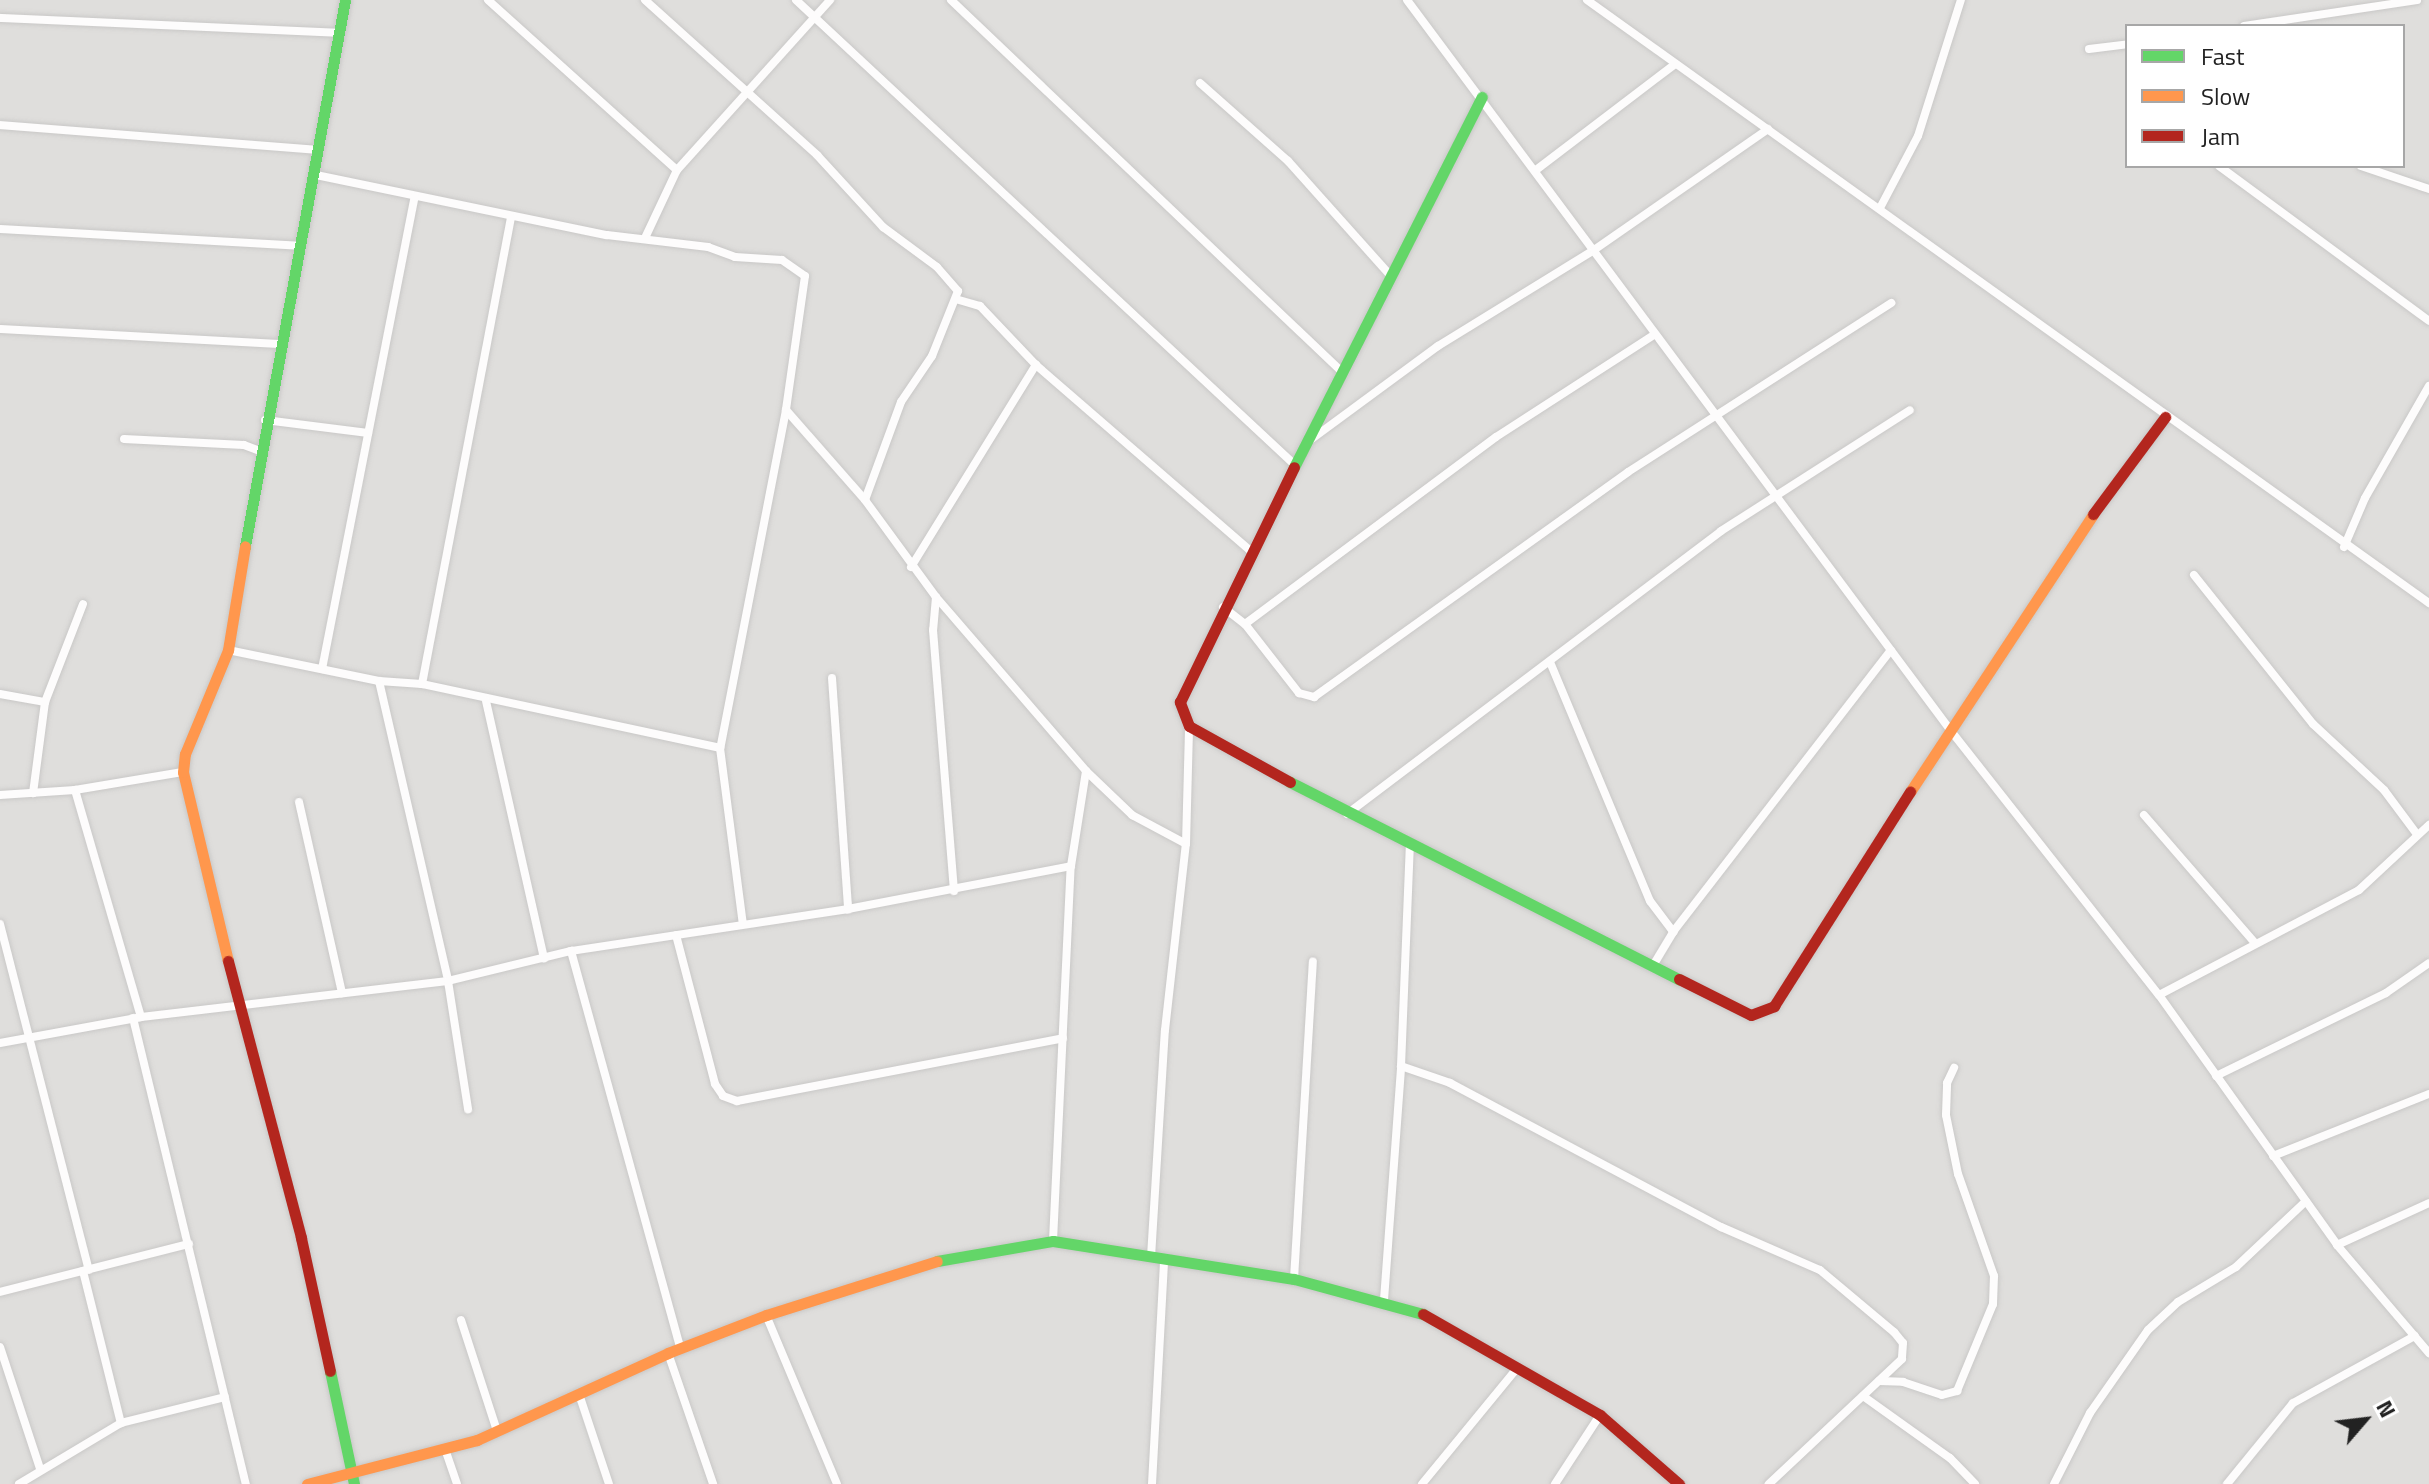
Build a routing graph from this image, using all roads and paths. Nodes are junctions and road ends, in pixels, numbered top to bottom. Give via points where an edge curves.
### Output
1 (345, 0) edge
2 (488, 0) edge
3 (645, 0) edge
4 (796, 0) edge
5 (830, 0) edge
6 (951, 0) edge
7 (1407, 0) edge
8 (1587, 0) edge
9 (1961, 0) edge
10 (2417, 0) edge
11 (0, 18) edge
12 (816, 19) junction
13 (2257, 24) edge
14 (339, 33) junction
15 (2125, 44) edge
16 (2089, 49) dead end
17 (1675, 64) junction
18 (1200, 83) dead end
19 (750, 95) junction
20 (1482, 97) junction
21 (0, 125) edge
22 (1768, 129) junction
23 (318, 150) junction
24 (2222, 168) edge
25 (2367, 168) edge
26 (677, 170) junction
27 (1536, 170) junction
28 (316, 175) junction
29 (2429, 189) edge
30 (415, 197) junction
31 (1880, 208) junction
32 (511, 217) junction
33 (0, 229) edge
34 (645, 238) junction
35 (300, 246) junction
36 (1594, 250) junction
37 (1391, 276) junction
38 (959, 300) junction
39 (1891, 303) dead end
40 (2429, 321) edge
41 (0, 329) edge
42 (1655, 334) junction
43 (280, 344) junction
44 (1036, 365) junction
45 (1342, 372) junction
46 (2429, 386) edge
47 (786, 410) junction
48 (1910, 410) dead end
49 (1715, 413) junction
50 (2165, 417) junction
51 (265, 420) junction
52 (368, 433) junction
53 (124, 439) dead end
54 (1306, 444) junction
55 (260, 451) junction
56 (1295, 465) junction
57 (1776, 496) junction
58 (865, 500) junction
59 (2344, 547) junction
60 (1251, 551) junction
61 (911, 567) junction
62 (2194, 575) dead end
63 (936, 597) junction
64 (2429, 602) edge
65 (83, 604) dead end
66 (1223, 607) junction
67 (1245, 624) junction
68 (228, 650) junction
69 (1891, 650) junction
70 (1550, 662) junction
71 (322, 669) junction
72 (832, 678) dead end
73 (379, 681) junction
74 (422, 684) junction
75 (0, 694) edge
76 (486, 701) junction
77 (45, 702) junction
78 (1189, 726) junction
79 (1951, 731) junction
80 (720, 748) junction
81 (1086, 771) junction
82 (183, 772) junction
83 (75, 790) junction
84 (33, 793) junction
85 (0, 795) edge
86 (299, 802) dead end
87 (1347, 814) junction
88 (2144, 815) dead end
89 (2429, 825) edge
90 (2416, 833) junction
91 (1410, 842) junction
92 (1186, 844) junction
93 (1071, 866) junction
94 (954, 891) junction
95 (848, 909) junction
96 (0, 924) edge
97 (743, 924) junction
98 (1673, 932) junction
99 (676, 935) junction
100 (2255, 943) junction
101 (571, 951) junction
102 (544, 959) junction
103 (1313, 962) dead end
104 (2429, 963) edge
105 (1654, 964) junction
106 (448, 981) junction
107 (342, 993) junction
108 (2159, 995) junction
109 (239, 1009) junction
110 (137, 1018) junction
111 (32, 1036) junction
112 (1063, 1038) junction
113 (0, 1043) edge
114 (1401, 1066) junction
115 (1954, 1068) dead end
116 (2216, 1076) junction
117 (2429, 1094) edge
118 (468, 1109) dead end
119 (2273, 1156) junction
120 (2306, 1201) junction
121 (2429, 1203) edge
122 (1053, 1241) junction
123 (189, 1244) junction
124 (2337, 1245) junction
125 (1151, 1257) junction
126 (1164, 1261) junction
127 (86, 1270) junction
128 (1294, 1279) junction
129 (0, 1292) edge
130 (1384, 1300) junction
131 (766, 1315) junction
132 (461, 1320) dead end
133 (2415, 1336) junction
134 (0, 1347) edge
135 (680, 1348) junction
136 (668, 1353) junction
137 (2429, 1353) edge
138 (1518, 1367) junction
139 (1879, 1381) junction
140 (1863, 1396) junction
141 (225, 1397) junction
142 (580, 1397) junction
143 (1600, 1415) junction
144 (121, 1423) junction
145 (497, 1431) junction
146 (445, 1449) junction
147 (40, 1469) junction
148 (353, 1479) edge
149 (19, 1484) edge
150 (246, 1484) edge
151 (307, 1484) edge
152 (457, 1484) edge
153 (609, 1484) edge
154 (713, 1484) edge
155 (837, 1484) edge
156 (1152, 1484) edge
157 (1422, 1484) edge
158 (1555, 1484) edge
159 (1679, 1484) edge
160 (1769, 1484) edge
161 (1975, 1484) edge
162 (2054, 1484) edge
163 (2227, 1484) edge

1 - 14 street
2 - 26 street
3 - 19 street
4 - 12 street
5 - 12 street
6 - 45 street
7 - 20 street
8 - 17 street
9 - 31 street via 1918,136
10 - 13 street
11 - 14 street
12 - 19 street
12 - 56 street
14 - 23 street
15 - 16 street
17 - 22 street
17 - 27 street
18 - 37 street via 1288,161
19 - 26 street
19 - 38 street via 817,155 883,227 954,282
20 - 27 street
20 - 37 street
21 - 23 street
22 - 31 street
22 - 36 street
23 - 28 street
24 - 40 street
25 - 29 street
26 - 34 street
27 - 36 street
28 - 30 street
28 - 35 street
30 - 32 street
30 - 52 street
31 - 50 street
32 - 34 street
32 - 74 street
33 - 35 street
34 - 47 street via 735,257 782,260 805,276
35 - 43 street
36 - 42 street
36 - 54 street via 1438,346
37 - 45 street
38 - 44 street via 980,306
38 - 58 street via 932,356 901,402
39 - 49 street
41 - 43 street
42 - 49 street
42 - 67 street via 1496,437
43 - 51 street
44 - 60 street
44 - 61 street
45 - 54 street
46 - 59 street via 2365,498
47 - 58 street
47 - 80 street
48 - 57 street
49 - 57 street
49 - 67 street via 1314,697 1299,693
50 - 59 street
50 - 79 street via 2103,499
51 - 52 street
51 - 55 street
52 - 71 street
53 - 55 street via 212,442
54 - 56 street
55 - 68 street
56 - 60 street
57 - 69 street
57 - 70 street via 1721,531
58 - 61 street
59 - 64 street
60 - 66 street
61 - 63 street
62 - 90 street via 2313,724 2384,790
63 - 81 street
63 - 94 street via 933,630
65 - 77 street
66 - 67 street
66 - 78 street via 1180,702
68 - 71 street
68 - 82 street via 185,754
69 - 79 street
69 - 98 street
70 - 87 street
70 - 98 street via 1650,901
71 - 73 street
72 - 95 street
73 - 74 street
73 - 106 street
74 - 76 street
75 - 77 street
76 - 80 street
76 - 102 street
77 - 84 street
78 - 87 street
78 - 92 street
79 - 105 street via 1764,1014 1751,1015
79 - 108 street
80 - 97 street
81 - 92 street via 1132,815
81 - 93 street
82 - 83 street
82 - 109 street
83 - 84 street
83 - 110 street
84 - 85 street
86 - 107 street
87 - 91 street
88 - 100 street
89 - 90 street
90 - 100 street via 2359,890
91 - 105 street
91 - 114 street
92 - 125 street via 1165,1030
93 - 94 street
93 - 112 street
94 - 95 street
95 - 97 street
96 - 111 street
97 - 99 street
98 - 105 street
99 - 101 street
99 - 112 street via 715,1084 723,1096 737,1101 757,1102
100 - 108 street
101 - 102 street
101 - 135 street
102 - 106 street
103 - 128 street
104 - 116 street via 2386,993
106 - 107 street
106 - 118 street
107 - 109 street
108 - 116 street
109 - 110 street
109 - 148 street via 301,1238
110 - 111 street
110 - 123 street
111 - 113 street
111 - 127 street
112 - 122 street
114 - 130 street
114 - 139 street via 1450,1083 1637,1185 1836,1280 1903,1343 1902,1359
115 - 139 street via 1947,1083 1946,1115 1958,1174 1994,1276 1993,1304 1957,1391 1942,1395 1903,1382
116 - 119 street
117 - 119 street
119 - 120 street
120 - 124 street
120 - 162 street via 2236,1267 2178,1302 2148,1330 2090,1413
121 - 124 street
122 - 125 street
122 - 131 street via 943,1259
123 - 127 street
123 - 141 street
124 - 133 street
125 - 126 street
126 - 128 street
126 - 156 street
127 - 129 street
127 - 144 street
128 - 130 street
130 - 138 street via 1423,1314
131 - 135 street
131 - 155 street
132 - 145 street
133 - 137 street
133 - 163 street via 2293,1403
134 - 147 street
135 - 136 street
136 - 142 street
136 - 154 street
138 - 143 street
138 - 157 street
139 - 140 street
140 - 160 street
140 - 161 street via 1950,1458
141 - 144 street
141 - 150 street
142 - 145 street
142 - 153 street
143 - 158 street
143 - 159 street
144 - 147 street
145 - 146 street
146 - 148 street
146 - 152 street
147 - 149 street
148 - 151 street

